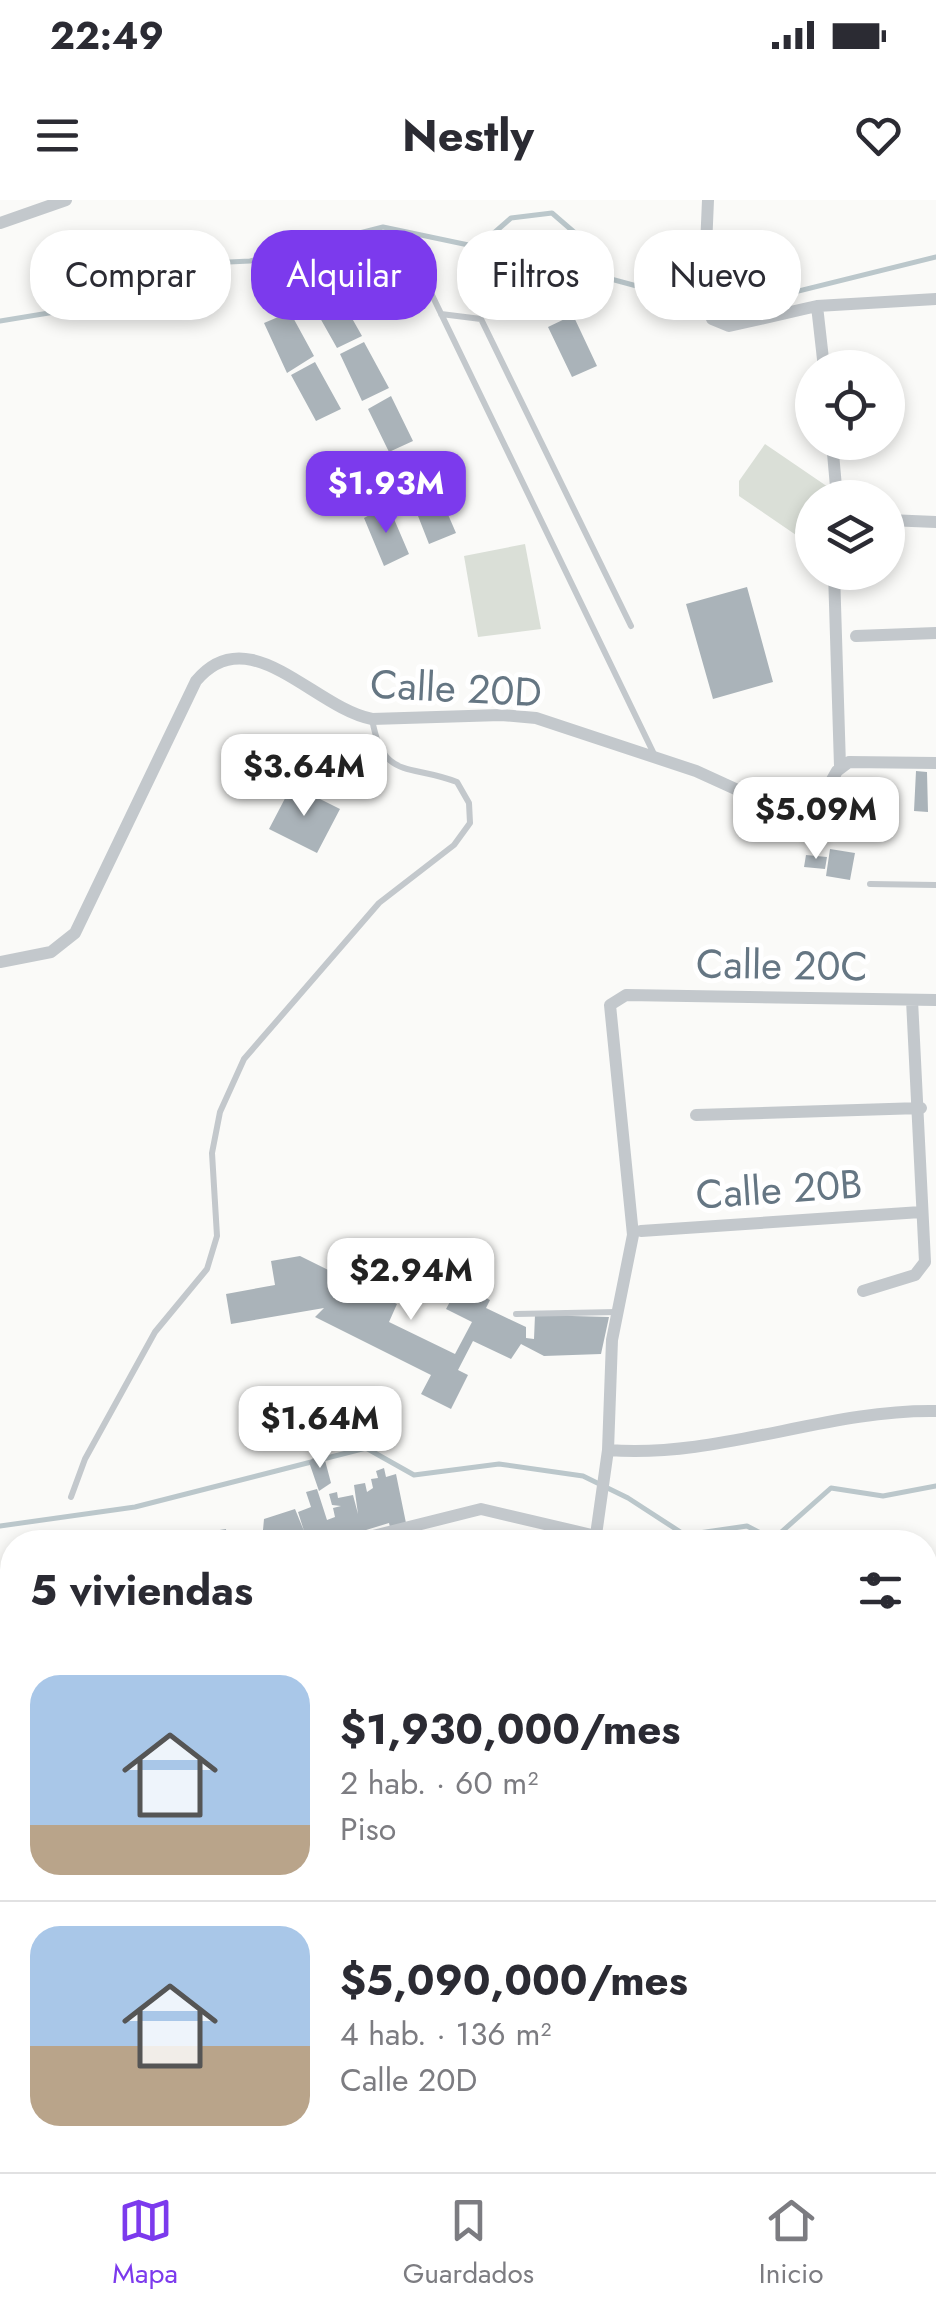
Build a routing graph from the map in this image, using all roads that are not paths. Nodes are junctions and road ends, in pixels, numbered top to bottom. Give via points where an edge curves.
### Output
1 (66, 200) edge
2 (708, 200) edge
3 (44, 203) edge
4 (0, 222) edge
5 (936, 299) edge
6 (817, 306) junction
7 (437, 307) edge
8 (440, 314) junction
9 (822, 350) edge
10 (905, 521) edge
11 (936, 522) edge
12 (835, 590) edge
13 (631, 626) dead end
14 (936, 633) edge
15 (856, 636) dead end
16 (372, 719) junction
17 (657, 759) junction
18 (936, 763) edge
19 (840, 766) junction
20 (870, 884) dead end
21 (936, 885) edge
22 (0, 962) edge
23 (912, 1000) junction
24 (936, 1000) edge
25 (920, 1108) junction
26 (696, 1116) dead end
27 (921, 1212) junction
28 (641, 1231) dead end
29 (863, 1291) dead end
30 (619, 1312) junction
31 (516, 1314) dead end
32 (936, 1411) edge
33 (608, 1450) junction
34 (71, 1497) dead end
35 (397, 1530) edge
36 (562, 1530) edge
37 (597, 1530) edge

1 - 3 street
2 - 6 street via 704,294 712,319 729,326
3 - 4 street
5 - 6 street
6 - 9 street
7 - 8 lane
8 - 13 lane via 482,320
8 - 17 lane
10 - 11 street
12 - 19 street
14 - 15 street
16 - 17 street, Calle 20D via 536,718
16 - 22 street, Calle 20D via 350,715 265,662 240,655 207,668 75,933 52,952
16 - 34 lane via 378,751 390,762 457,782 470,803 470,823 454,846 351,932 244,1059 220,1112 212,1152 217,1236 207,1269 155,1332
17 - 19 street, Calle 20D via 786,812 816,808
18 - 19 street
20 - 21 lane
23 - 24 street, Calle 20C
23 - 25 street
23 - 30 street, Calle 20C via 626,996 610,1004 633,1235
25 - 26 street
25 - 27 street
27 - 28 street, Calle 20B
27 - 29 street via 922,1267
30 - 31 lane
30 - 33 street via 607,1393
32 - 33 street via 832,1420 662,1450
33 - 37 street
35 - 36 street via 481,1509

